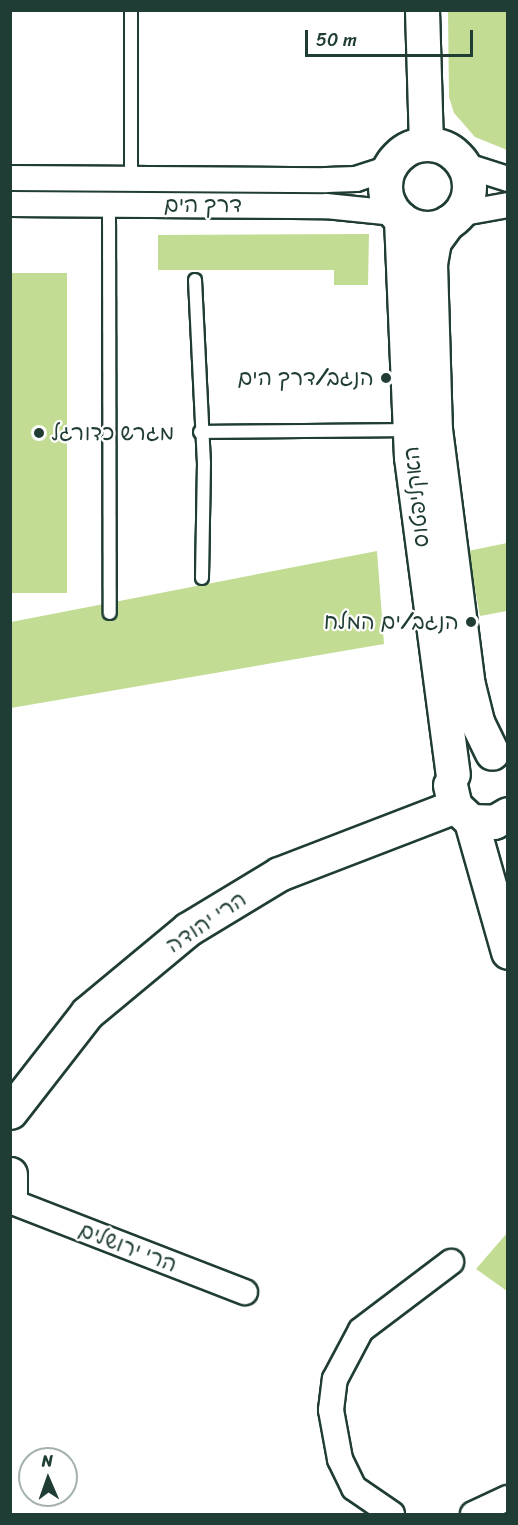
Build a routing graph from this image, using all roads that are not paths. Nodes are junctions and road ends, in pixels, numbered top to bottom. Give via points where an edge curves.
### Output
1 (131, 10) edge
2 (422, 10) edge
3 (426, 144) junction
4 (464, 165) junction
5 (389, 168) junction
6 (10, 177) edge
7 (131, 178) junction
8 (507, 179) edge
9 (10, 204) edge
10 (109, 205) junction
11 (507, 205) edge
12 (398, 216) junction
13 (453, 218) junction
14 (195, 280) dead end
15 (410, 430) junction
16 (200, 432) junction
17 (202, 578) dead end
18 (110, 613) dead end
19 (500, 758) edge
20 (453, 774) junction
21 (463, 813) junction
22 (507, 814) edge
23 (507, 952) edge
24 (10, 1112) edge
25 (10, 1174) edge
26 (10, 1194) edge
27 (10, 1201) edge
28 (451, 1262) dead end
29 (245, 1292) dead end
30 (507, 1498) edge
31 (392, 1515) edge
32 (473, 1515) edge

1 - 7 lane
2 - 3 street
3 - 4 street via 451,151
3 - 5 street via 401,153
4 - 8 street
4 - 13 street via 469,191
5 - 7 street, דרך הים via 356,179
5 - 12 street via 386,194
6 - 7 street, דרך הים
9 - 10 street, דרך הים
10 - 12 street, דרך הים via 326,206
10 - 18 lane
11 - 13 street
12 - 13 street via 422,227
12 - 15 street, האקליפטוס
13 - 19 street, האקליפטוס via 434,241 430,263 435,429 468,685 477,722
14 - 16 lane
15 - 16 lane
15 - 20 street, האקליפטוס
16 - 17 lane
19 - 20 street via 469,756
20 - 21 street, האקליפטוס
21 - 22 street, הרי יהודה via 494,822
21 - 23 street, האקליפטוס
21 - 24 street, הרי יהודה via 279,874 188,929 87,1013
25 - 26 street
27 - 29 street, הרי ירושלים
28 - 31 street via 361,1330 335,1379 331,1410 340,1459 354,1488
30 - 32 street

